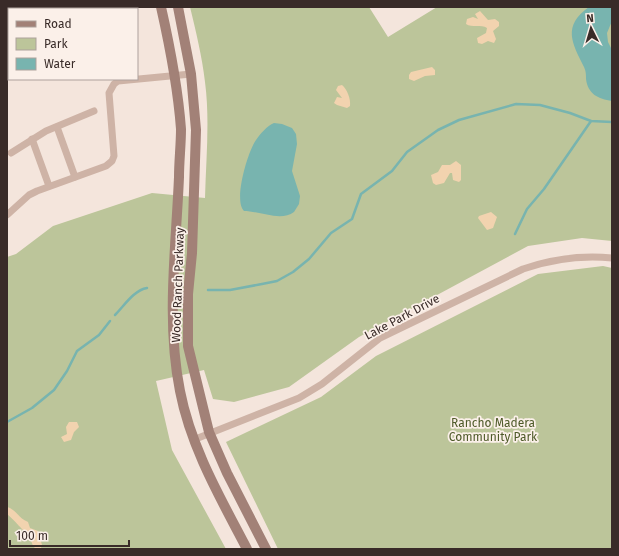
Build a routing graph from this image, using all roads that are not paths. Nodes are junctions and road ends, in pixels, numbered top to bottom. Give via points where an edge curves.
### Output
1 (161, 7) edge
2 (178, 7) edge
3 (191, 74) junction
4 (175, 76) junction
5 (137, 80) edge
6 (138, 80) edge
7 (94, 111) dead end
8 (57, 127) junction
9 (32, 140) junction
10 (11, 153) dead end
11 (75, 177) junction
12 (49, 186) junction
13 (7, 215) edge
14 (612, 258) edge
15 (209, 432) junction
16 (193, 440) junction
17 (247, 549) edge
18 (266, 549) edge

1 - 4 main road, Wood Ranch Parkway
2 - 3 main road, Wood Ranch Parkway
3 - 4 street
3 - 15 main road, Wood Ranch Parkway via 196,146 188,294 188,346
4 - 6 street
4 - 16 main road, Wood Ranch Parkway via 181,130 172,308 173,339 180,391
5 - 11 street via 118,82 109,93 114,156 112,161 106,166
7 - 8 street
8 - 9 street
8 - 11 street
9 - 10 street
9 - 12 street
11 - 12 street
12 - 13 street via 29,195
14 - 15 street, Lake Park Drive via 579,257 545,262 523,269 380,338 322,384 299,398
15 - 16 street, Lake Park Drive
15 - 18 main road, Wood Ranch Parkway
16 - 17 main road, Wood Ranch Parkway

